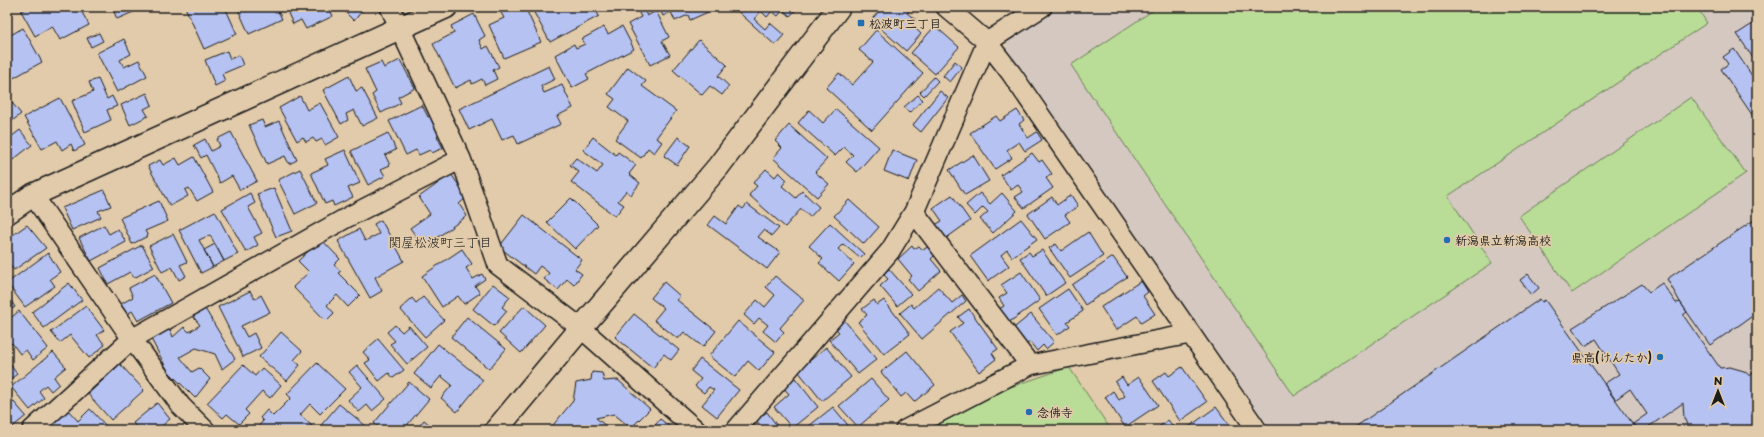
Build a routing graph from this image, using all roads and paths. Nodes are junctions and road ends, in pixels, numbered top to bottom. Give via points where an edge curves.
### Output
1 (390, 7) edge
2 (446, 7) edge
3 (839, 7) edge
4 (946, 7) edge
5 (1042, 7) edge
6 (399, 29) junction
7 (987, 42) junction
8 (461, 159) junction
9 (33, 195) junction
10 (914, 212) junction
11 (7, 213) edge
12 (581, 328) junction
13 (1190, 334) junction
14 (132, 340) junction
15 (1030, 365) junction
16 (32, 430) edge
17 (205, 430) edge
18 (496, 430) edge
19 (696, 430) edge
20 (736, 430) edge
21 (905, 430) edge
22 (1257, 430) edge

1 - 6 street
2 - 6 street
3 - 12 street via 718,167
4 - 7 street
5 - 7 street
6 - 8 street
6 - 9 street
7 - 10 street
7 - 13 street via 1011,73
8 - 12 street via 498,265
8 - 14 street via 346,218
9 - 11 street
9 - 14 street
10 - 15 street
10 - 20 street via 890,251
12 - 18 street
12 - 19 street
13 - 15 street
13 - 22 street
14 - 16 street
14 - 17 street via 182,406
15 - 21 street

